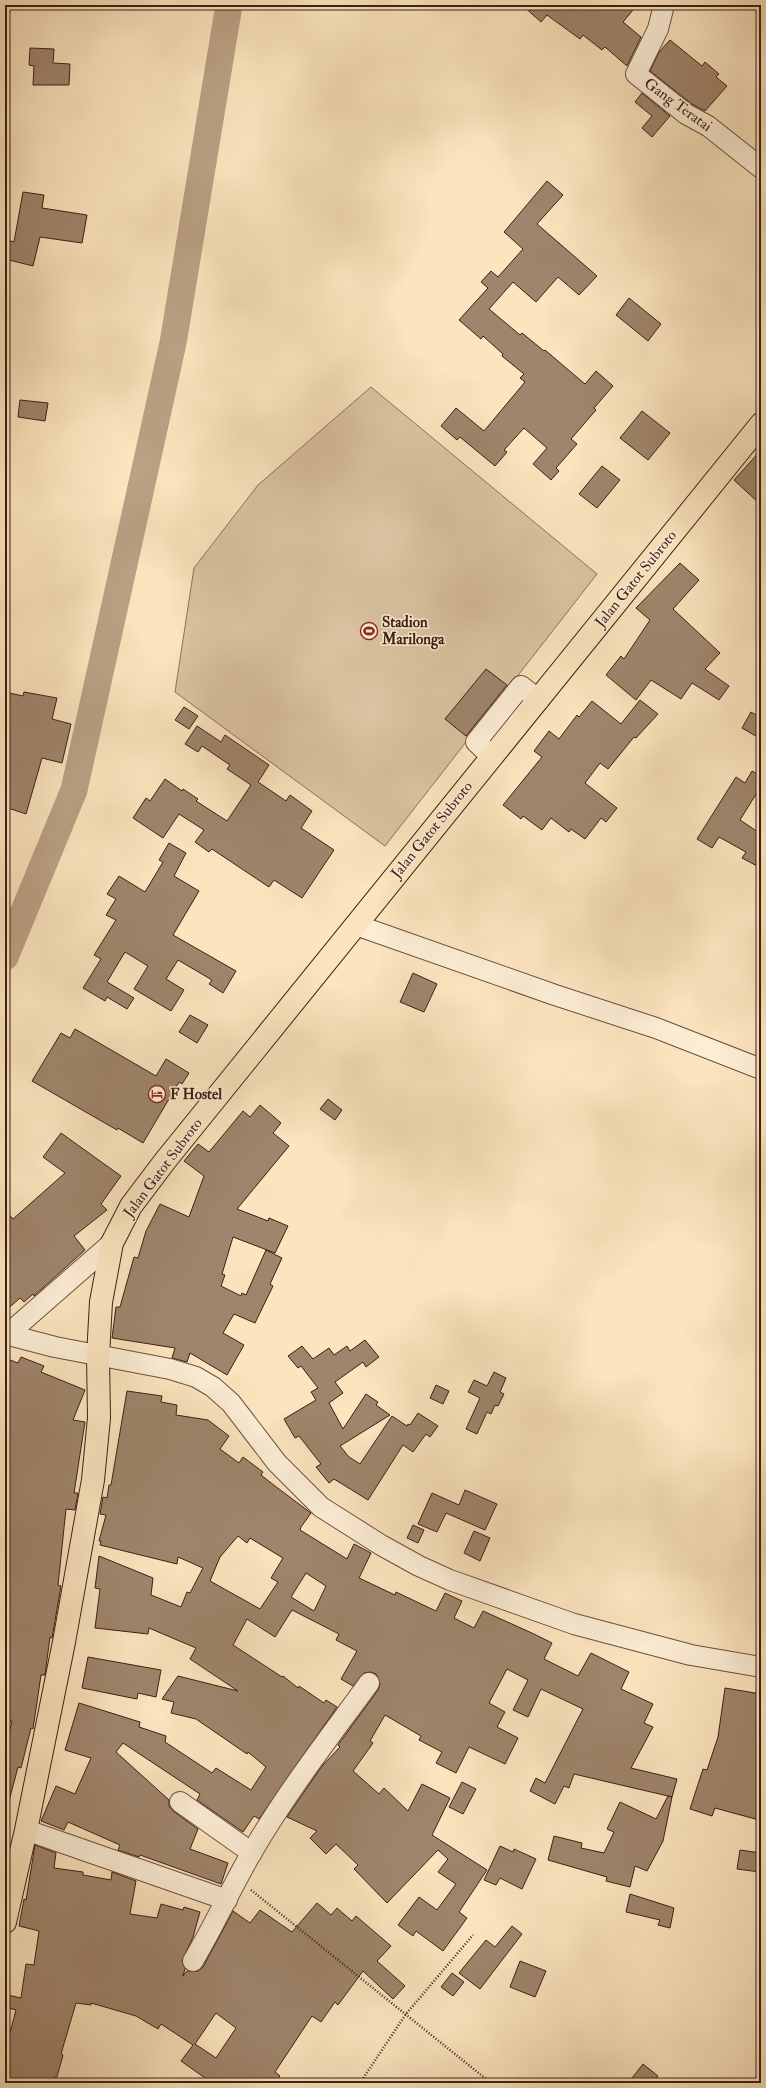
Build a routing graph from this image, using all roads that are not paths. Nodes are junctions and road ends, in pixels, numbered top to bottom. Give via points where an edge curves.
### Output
1 (664, 5) edge
2 (761, 168) edge
3 (761, 424) edge
4 (356, 925) junction
5 (761, 1069) edge
6 (112, 1243) junction
7 (7, 1334) edge
8 (98, 1356) junction
9 (761, 1667) edge
10 (369, 1683) dead end
11 (180, 1802) dead end
12 (26, 1830) junction
13 (252, 1853) junction
14 (227, 1900) junction
15 (5, 1922) edge
16 (192, 1961) dead end

1 - 2 street, Gang Teratai via 658,29 636,74
3 - 4 highway, Jalan Gatot Subroto
4 - 5 street via 656,1028
4 - 6 highway, Jalan Gatot Subroto via 165,1161 131,1206
6 - 7 street
6 - 8 highway, Jalan Gatot Subroto via 101,1302
7 - 8 street
8 - 9 street via 170,1369 196,1377 214,1387 231,1403 277,1462 321,1507 419,1566 457,1583 574,1624 691,1655
8 - 12 highway, Jalan Gatot Subroto via 99,1418 93,1480
10 - 13 street via 286,1798
11 - 13 street
12 - 14 street
12 - 15 highway, Jalan Gatot Subroto
13 - 14 street
14 - 16 street

